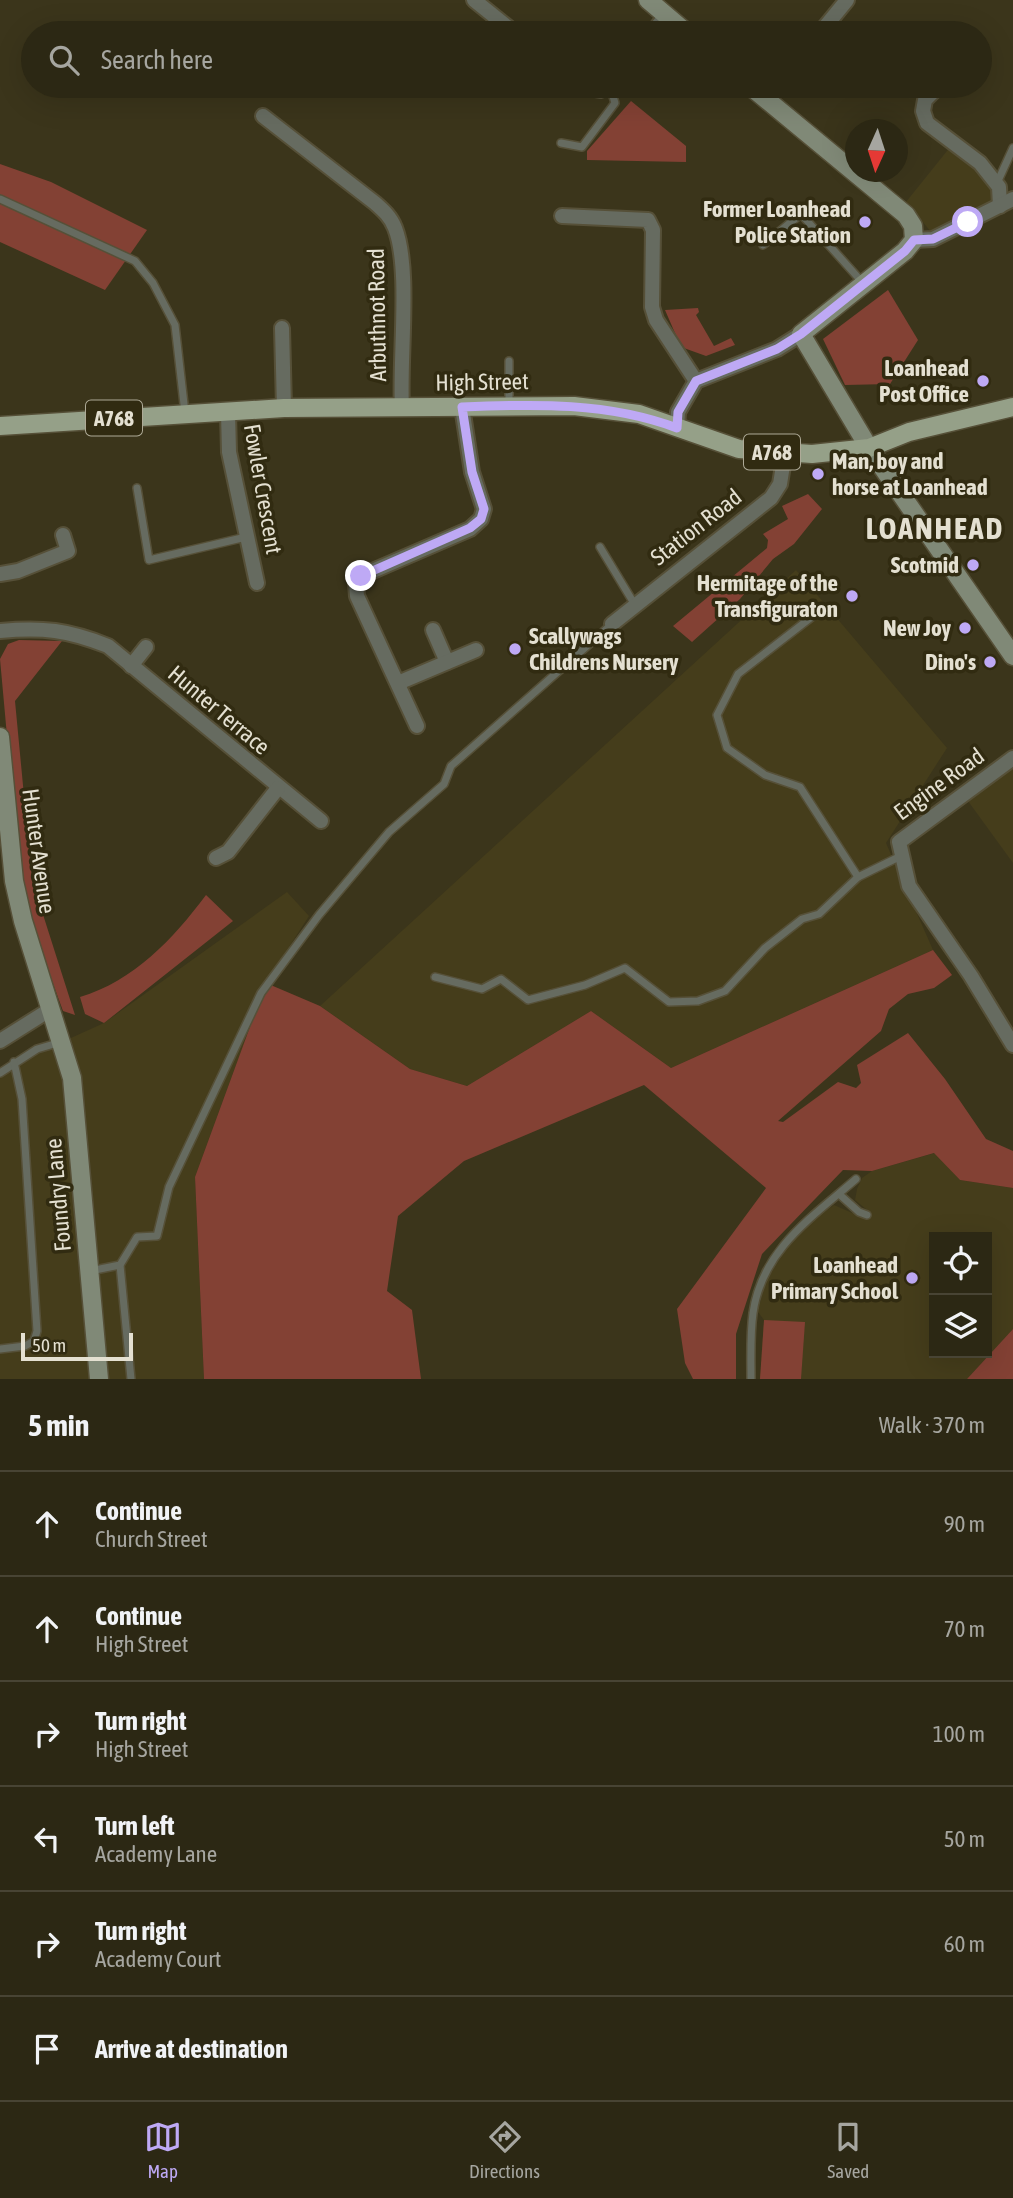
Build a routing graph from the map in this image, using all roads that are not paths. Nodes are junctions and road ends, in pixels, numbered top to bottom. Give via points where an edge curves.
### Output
1 (474, 0) edge
2 (648, 0) edge
3 (844, 1) edge
4 (666, 16) junction
5 (500, 21) edge
6 (662, 21) edge
7 (672, 21) edge
8 (830, 21) edge
9 (614, 98) edge
10 (779, 98) edge
11 (926, 98) edge
12 (263, 116) dead end
13 (561, 143) dead end
14 (1013, 148) edge
15 (997, 184) junction
16 (0, 199) edge
17 (1007, 202) edge
18 (562, 216) dead end
19 (914, 240) junction
20 (763, 245) dead end
21 (863, 283) junction
22 (282, 328) dead end
23 (801, 334) junction
24 (509, 361) dead end
25 (696, 381) junction
26 (509, 406) junction
27 (462, 407) junction
28 (1013, 407) edge
29 (284, 408) junction
30 (402, 408) junction
31 (228, 413) junction
32 (185, 414) junction
33 (0, 426) edge
34 (677, 428) junction
35 (869, 448) junction
36 (785, 453) junction
37 (137, 488) dead end
38 (63, 536) dead end
39 (247, 537) junction
40 (600, 547) dead end
41 (0, 574) edge
42 (252, 577) dead end
43 (635, 605) junction
44 (813, 616) dead end
45 (612, 624) joint
46 (433, 630) dead end
47 (0, 631) edge
48 (146, 647) dead end
49 (477, 650) dead end
50 (1013, 656) edge
51 (447, 662) junction
52 (131, 666) junction
53 (398, 683) junction
54 (417, 726) dead end
55 (0, 737) edge
56 (1013, 758) edge
57 (278, 788) junction
58 (321, 821) dead end
59 (902, 856) junction
60 (216, 858) dead end
61 (858, 877) junction
62 (435, 977) dead end
63 (51, 1009) junction
64 (0, 1041) edge
65 (62, 1042) junction
66 (1013, 1045) edge
67 (14, 1062) junction
68 (0, 1073) edge
69 (856, 1179) dead end
70 (839, 1194) junction
71 (866, 1215) dead end
72 (120, 1265) junction
73 (89, 1271) junction
74 (0, 1349) edge
75 (99, 1379) edge
76 (131, 1379) edge
77 (751, 1379) edge

1 - 5 street
2 - 4 street
3 - 8 street
4 - 6 street
4 - 7 street
9 - 13 lane via 615,103 582,147
10 - 19 street via 906,215
11 - 15 street via 923,111 928,123 980,163
12 - 30 street, Arbuthnot Road via 374,203 396,229 402,258
14 - 15 lane
15 - 17 street
16 - 32 lane via 135,261 153,283 175,325
17 - 19 street via 933,239
18 - 25 street via 648,220 653,230 652,307
19 - 21 street
20 - 21 lane via 801,214
21 - 23 street
22 - 29 street
23 - 25 street via 777,349
23 - 35 street
24 - 26 lane
25 - 34 street via 678,412
26 - 27 main road, High Street / A768
26 - 34 main road, High Street / A768 via 611,410 639,414
27 - 30 main road, High Street / A768
27 - 53 street via 472,472 484,509 481,519 361,576 356,584 357,596
28 - 35 main road, A768 via 908,432
29 - 30 main road, High Street / A768
29 - 31 main road, High Street / A768
31 - 32 main road, A768
31 - 39 street, Fowler Crescent via 229,452
32 - 33 main road, A768
34 - 36 main road, High Street / A768 via 739,449
35 - 36 main road, High Street / A768
35 - 50 street
36 - 43 street, Station Road via 780,484 771,498
37 - 39 lane via 149,560
38 - 41 street via 68,551
39 - 42 street, Fowler Crescent
40 - 43 lane
43 - 45 street, Station Road
44 - 61 lane via 738,674 717,715 727,748 765,775 800,787
45 - 72 lane via 451,766 444,784 390,832 319,915 261,993 169,1186 157,1236 137,1237
46 - 51 street
47 - 52 street, Hunter Terrace via 39,628 75,632 108,646
48 - 52 street, Hunter Terrace
49 - 51 street
51 - 53 street
52 - 57 street, Hunter Terrace
53 - 54 street
55 - 63 street, Hunter Avenue via 14,881
56 - 59 street, Engine Road via 899,842
57 - 58 street, Hunter Terrace
57 - 60 street via 228,852
59 - 61 lane
59 - 66 street, Engine Road via 909,886
61 - 62 lane via 819,914 802,919 765,948 725,991 698,1002 669,1002 625,968 585,985 528,1000 501,979 482,989
63 - 64 street
63 - 65 street, Foundry Lane
65 - 67 lane
65 - 73 street, Foundry Lane via 72,1077
67 - 68 lane
67 - 74 lane via 22,1099 37,1331 34,1341 25,1346
69 - 70 lane
70 - 71 lane
70 - 77 lane via 787,1239 768,1264 753,1315
72 - 73 lane
72 - 76 lane
73 - 75 street, Foundry Lane

